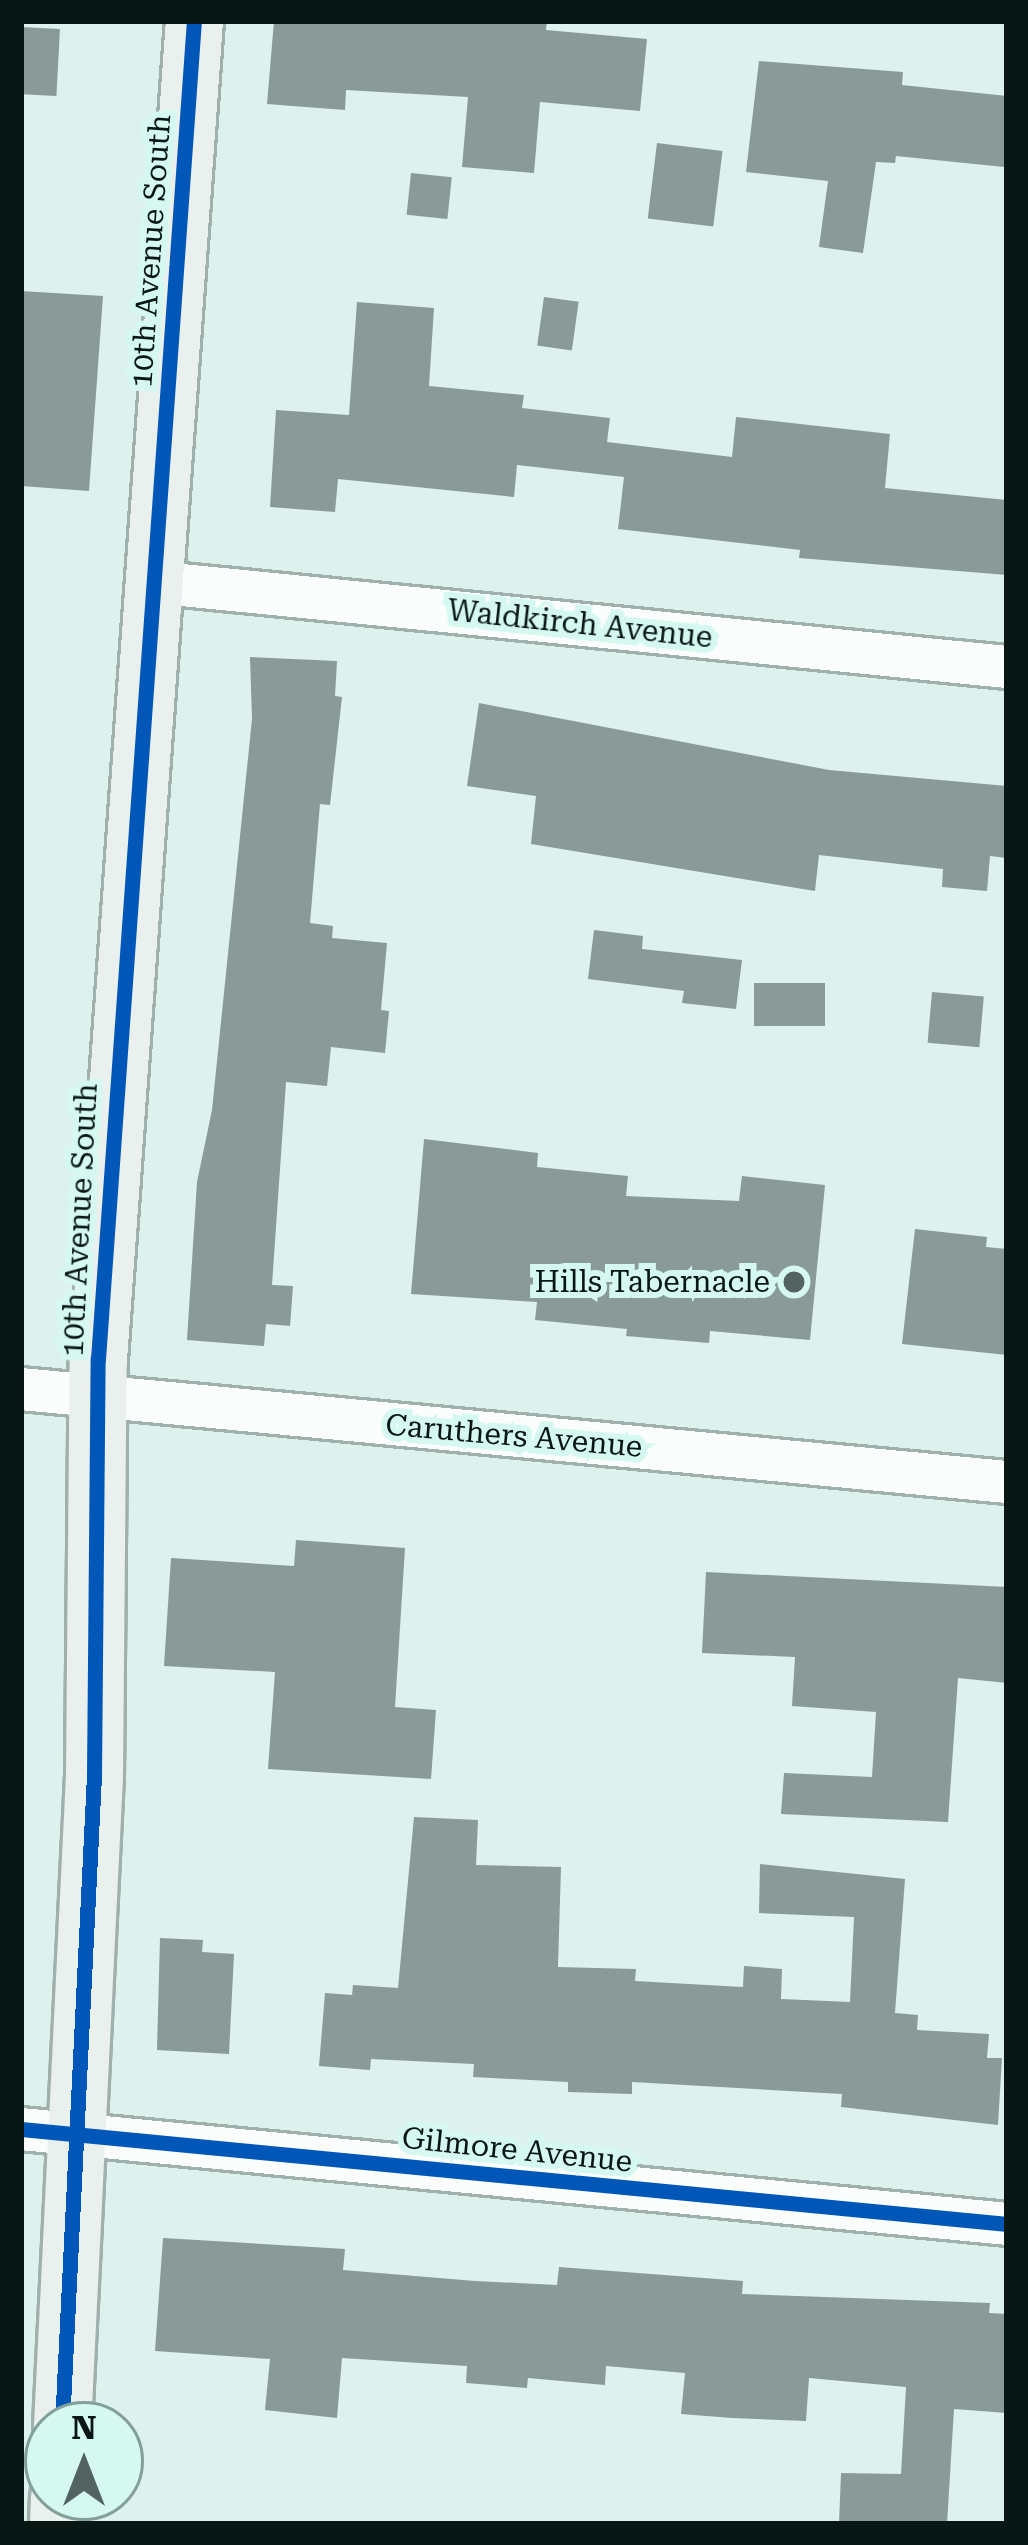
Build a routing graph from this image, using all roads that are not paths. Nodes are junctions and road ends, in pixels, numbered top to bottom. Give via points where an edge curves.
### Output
1 (194, 21) edge
2 (152, 582) junction
3 (1007, 667) edge
4 (21, 1389) edge
5 (100, 1396) junction
6 (1007, 1482) edge
7 (49, 2132) edge
8 (1007, 2224) edge
9 (61, 2401) edge

1 - 2 street, 10th Avenue South
2 - 3 street, Waldkirch Avenue
2 - 5 street, 10th Avenue South
4 - 5 street, Caruthers Avenue
5 - 6 street, Caruthers Avenue
5 - 7 street, 10th Avenue South via 94,1776
7 - 8 street, Gilmore Avenue
7 - 9 street, 10th Avenue South

